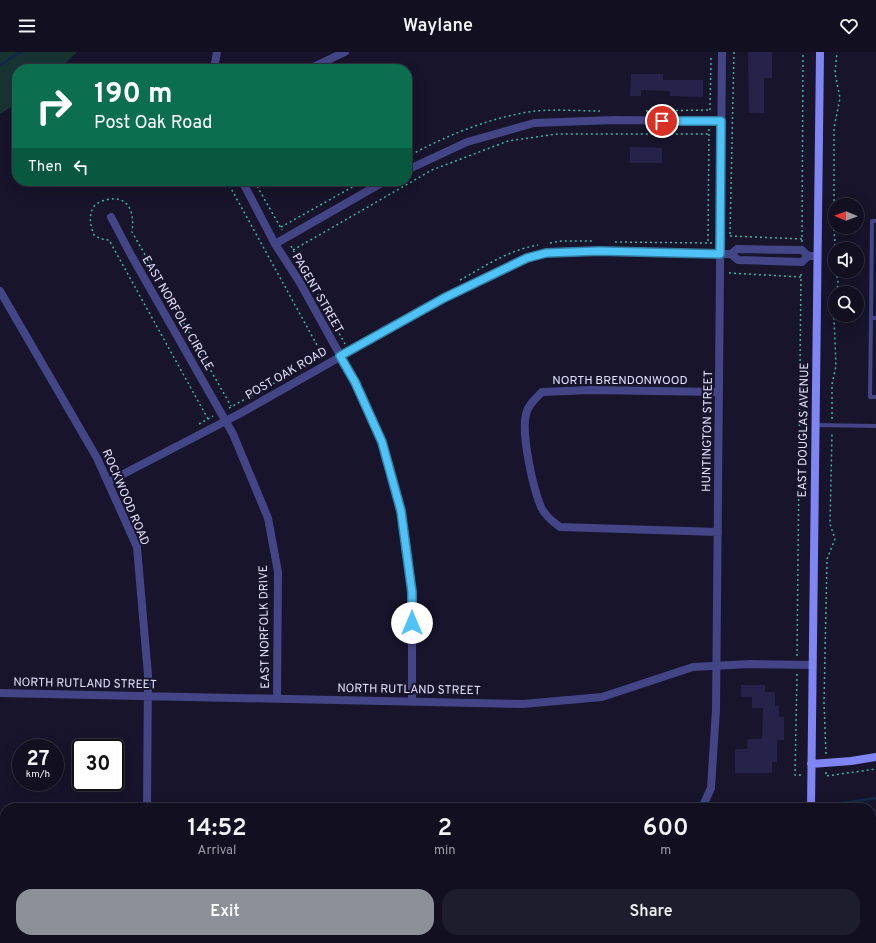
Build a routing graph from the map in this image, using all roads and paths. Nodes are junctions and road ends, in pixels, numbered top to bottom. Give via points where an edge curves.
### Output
1 (217, 52) edge
2 (346, 52) edge
3 (722, 52) edge
4 (734, 52) edge
5 (803, 52) edge
6 (820, 52) edge
7 (837, 52) edge
8 (711, 57) dead end
9 (215, 64) edge
10 (320, 64) edge
11 (710, 121) junction
12 (721, 121) junction
13 (709, 134) junction
14 (412, 168) edge
15 (412, 182) edge
16 (230, 186) edge
17 (245, 186) edge
18 (258, 186) dead end
19 (354, 186) edge
20 (376, 186) edge
21 (404, 186) edge
22 (111, 217) dead end
23 (876, 221) edge
24 (280, 227) junction
25 (730, 236) junction
26 (286, 238) junction
27 (802, 239) junction
28 (720, 240) junction
29 (600, 242) dead end
30 (615, 242) dead end
31 (708, 242) junction
32 (836, 242) edge
33 (276, 244) junction
34 (548, 244) dead end
35 (541, 245) dead end
36 (708, 248) dead end
37 (293, 250) junction
38 (720, 254) junction
39 (731, 254) junction
40 (804, 256) junction
41 (818, 256) junction
42 (801, 277) junction
43 (460, 280) dead end
44 (0, 291) edge
45 (871, 318) junction
46 (876, 318) edge
47 (834, 322) edge
48 (338, 352) junction
49 (318, 359) dead end
50 (290, 374) dead end
51 (719, 392) junction
52 (876, 397) edge
53 (221, 412) junction
54 (226, 421) junction
55 (815, 425) junction
56 (832, 425) junction
57 (195, 426) dead end
58 (876, 426) edge
59 (108, 482) junction
60 (718, 532) junction
61 (797, 665) junction
62 (812, 665) junction
63 (716, 666) junction
64 (0, 693) edge
65 (148, 696) junction
66 (277, 698) junction
67 (412, 700) junction
68 (876, 757) edge
69 (826, 763) junction
70 (811, 764) junction
71 (876, 769) edge
72 (802, 775) dead end
73 (146, 803) edge
74 (704, 803) edge
75 (811, 803) edge

1 - 9 street
2 - 10 street
3 - 12 street, HUNTINGTON STREET
4 - 25 path
5 - 27 path
6 - 41 street, EAST DOUGLAS AVENUE
7 - 32 path via 835,73 840,98 834,128
8 - 11 path
11 - 12 street
11 - 13 path
11 - 14 street via 614,120 534,123 467,142
12 - 28 street, HUNTINGTON STREET
13 - 15 path via 557,134 508,141 432,170
13 - 31 path
16 - 49 path via 323,356
17 - 33 street, PAGENT STREET
18 - 24 path
19 - 24 path
20 - 26 street
21 - 37 path
22 - 53 street, EAST NORFOLK CIRCLE
23 - 45 lane via 872,221
24 - 26 path
25 - 27 path
25 - 28 path
25 - 39 path
26 - 33 street
26 - 37 path
27 - 40 path
28 - 31 path
28 - 38 street, HUNTINGTON STREET
29 - 34 path via 561,241
30 - 31 path
31 - 36 path
33 - 48 street, PAGENT STREET
35 - 43 path via 500,257
37 - 48 path via 345,344
38 - 39 street, POST OAK ROAD
38 - 48 street, POST OAK ROAD via 599,251 546,253 527,258
38 - 51 street, HUNTINGTON STREET
39 - 40 street, POST OAK ROAD via 737,249
39 - 40 street, POST OAK ROAD via 738,260
39 - 42 path via 729,273
40 - 41 street, POST OAK ROAD
40 - 42 path
41 - 55 street, EAST DOUGLAS AVENUE
42 - 61 path
44 - 59 street, ROCKWOOD ROAD via 97,458
45 - 46 lane
45 - 52 lane via 870,397
47 - 56 path via 836,366 832,384
48 - 54 street, POST OAK ROAD
48 - 67 street, PAGENT STREET via 355,382 382,442 401,511 412,592
50 - 53 path
51 - 60 street, HUNTINGTON STREET
51 - 60 street, NORTH BRENDONWOOD via 542,392 531,402 526,414 526,439 542,508 549,519 560,527
53 - 54 street, EAST NORFOLK CIRCLE
53 - 57 path
54 - 59 street, POST OAK ROAD
54 - 66 street, EAST NORFOLK DRIVE via 268,518 278,572
55 - 56 lane
55 - 62 street, EAST DOUGLAS AVENUE
56 - 58 lane
56 - 69 path via 830,524 835,539 827,559 824,703
59 - 65 street, ROCKWOOD ROAD via 137,547
60 - 63 street, HUNTINGTON STREET
61 - 62 street, NORTH RUTLAND STREET
61 - 63 street, NORTH RUTLAND STREET
61 - 72 path via 795,775
62 - 70 street, EAST DOUGLAS AVENUE
63 - 67 street, NORTH RUTLAND STREET via 693,667 602,698 523,704
63 - 74 street, HUNTINGTON STREET via 711,788
64 - 65 street, NORTH RUTLAND STREET
65 - 66 street, NORTH RUTLAND STREET
65 - 73 street, ROCKWOOD ROAD
66 - 67 street, NORTH RUTLAND STREET
68 - 69 street
69 - 70 street
69 - 71 path via 826,776
70 - 75 street, EAST DOUGLAS AVENUE

